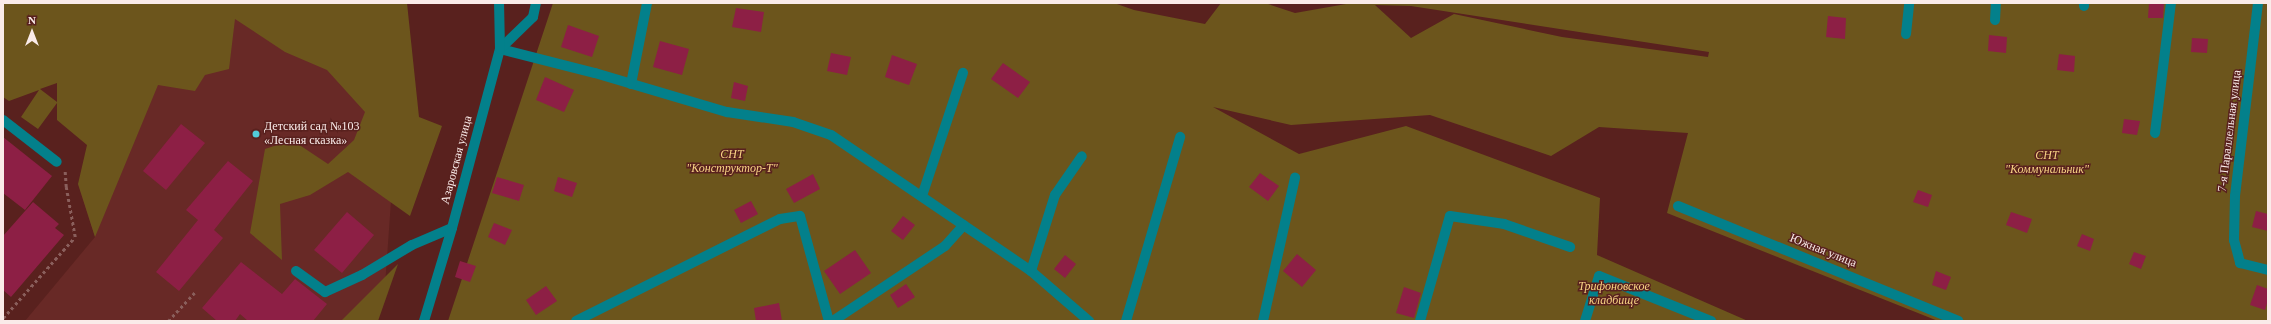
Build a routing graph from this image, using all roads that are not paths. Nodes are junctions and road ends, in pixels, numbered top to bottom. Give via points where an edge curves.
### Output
1 (499, 3) edge
2 (536, 3) edge
3 (647, 3) edge
4 (1909, 3) edge
5 (1996, 3) edge
6 (2171, 3) edge
7 (2258, 3) edge
8 (1994, 20) dead end
9 (1906, 34) dead end
10 (500, 49) junction
11 (963, 73) dead end
12 (630, 84) junction
13 (3, 120) edge
14 (2155, 133) dead end
15 (1180, 137) dead end
16 (1082, 156) dead end
17 (57, 162) road end
18 (1295, 178) dead end
19 (922, 196) junction
20 (1678, 206) dead end
21 (964, 225) junction
22 (452, 228) junction
23 (1570, 247) dead end
24 (2268, 270) edge
25 (296, 271) dead end
26 (1031, 271) junction
27 (424, 321) edge
28 (576, 321) edge
29 (829, 321) edge
30 (833, 321) edge
31 (1089, 321) edge
32 (1126, 321) edge
33 (1263, 321) edge
34 (1420, 321) edge
35 (1585, 321) edge
36 (1711, 321) edge
37 (1958, 321) edge

1 - 10 street, Азаровская улица
2 - 10 street via 533,17
3 - 12 street
4 - 9 street
5 - 8 street
6 - 14 street
7 - 24 street, 7-я Параллельная улица via 2235,196 2234,240 2240,263
10 - 12 street via 595,72
10 - 22 street, Азаровская улица
11 - 19 street
12 - 19 street via 727,112 793,122 814,128 831,135
13 - 17 street
15 - 32 street
16 - 26 street via 1055,195
18 - 33 street
19 - 21 street
20 - 37 street, Южная улица
21 - 26 street
21 - 30 street via 945,246
22 - 25 street via 412,245 362,275 325,292
22 - 27 street, Азаровская улица
23 - 34 street via 1504,224 1450,216
26 - 31 street
28 - 29 street via 780,219 800,216
35 - 36 street via 1599,276

